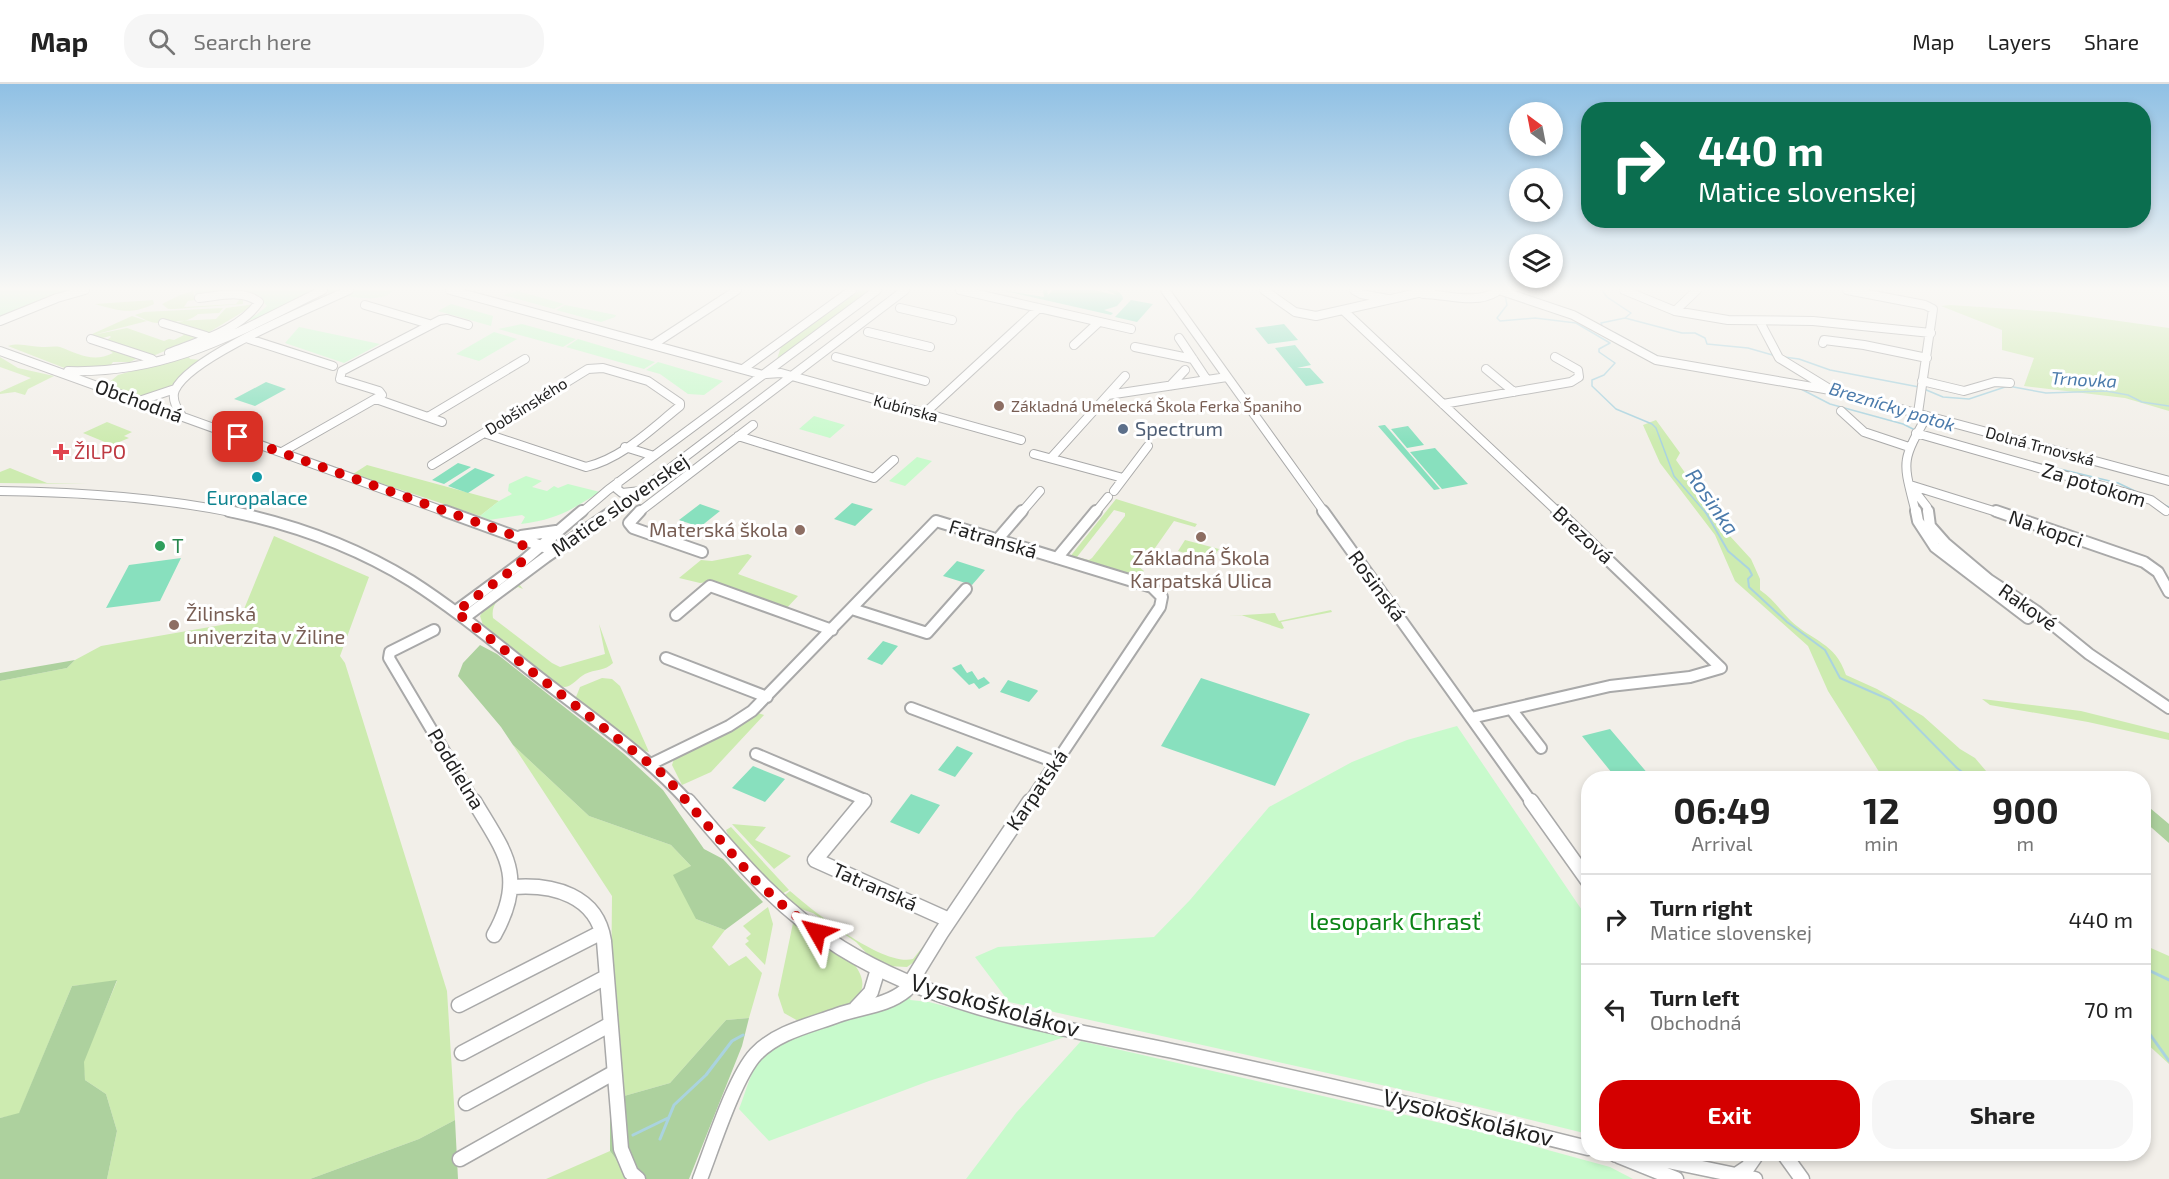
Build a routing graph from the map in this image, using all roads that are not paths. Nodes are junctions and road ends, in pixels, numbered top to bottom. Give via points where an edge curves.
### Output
1 (97, 341) edge
2 (194, 341) edge
3 (214, 341) edge
4 (245, 341) edge
5 (256, 341) edge
6 (397, 341) edge
7 (643, 341) edge
8 (658, 341) edge
9 (781, 341) edge
10 (808, 341) edge
11 (839, 341) edge
12 (906, 341) edge
13 (1003, 341) edge
14 (1078, 341) edge
15 (1181, 341) edge
16 (1201, 341) edge
17 (1376, 341) edge
18 (1621, 341) edge
19 (1770, 341) edge
20 (1833, 341) edge
21 (1930, 341) edge
22 (654, 344) junction
23 (1074, 345) dead end
24 (930, 347) dead end
25 (1135, 347) dead end
26 (195, 350) junction
27 (0, 351) edge
28 (214, 356) junction
29 (836, 357) dead end
30 (1555, 357) dead end
31 (1928, 358) junction
32 (152, 359) junction
33 (525, 359) dead end
34 (1193, 359) junction
35 (110, 366) dead end
36 (333, 366) dead end
37 (739, 368) junction
38 (50, 369) junction
39 (1486, 369) dead end
40 (128, 370) junction
41 (1185, 370) dead end
42 (763, 375) junction
43 (1125, 376) dead end
44 (791, 377) junction
45 (1227, 377) junction
46 (1207, 380) junction
47 (925, 381) dead end
48 (2010, 382) dead end
49 (1921, 385) junction
50 (1170, 386) junction
51 (104, 388) junction
52 (176, 389) junction
53 (1830, 390) junction
54 (1514, 392) junction
55 (1108, 395) junction
56 (376, 399) junction
57 (140, 400) junction
58 (1443, 404) junction
59 (1841, 411) dead end
60 (925, 413) junction
61 (710, 414) junction
62 (1922, 414) junction
63 (182, 416) junction
64 (428, 417) junction
65 (736, 420) junction
66 (442, 422) dead end
67 (753, 425) dead end
68 (694, 426) junction
69 (1917, 432) junction
70 (483, 434) junction
71 (717, 434) junction
72 (738, 436) junction
73 (1020, 440) dead end
74 (1148, 446) dead end
75 (626, 447) junction
76 (1909, 447) junction
77 (282, 452) junction
78 (1034, 454) dead end
79 (654, 456) junction
80 (884, 457) dead end
81 (1051, 458) junction
82 (680, 462) junction
83 (432, 465) dead end
84 (696, 468) junction
85 (1123, 478) junction
86 (2169, 481) edge
87 (618, 482) junction
88 (1910, 485) junction
89 (646, 488) junction
90 (1040, 491) dead end
91 (0, 493) edge
92 (598, 498) junction
93 (622, 506) junction
94 (2166, 511) dead end
95 (561, 529) junction
96 (515, 536) junction
97 (997, 540) junction
98 (542, 546) junction
99 (555, 550) junction
100 (702, 552) dead end
101 (1057, 558) junction
102 (521, 563) junction
103 (1963, 569) junction
104 (1989, 580) junction
105 (966, 589) dead end
106 (2169, 592) edge
107 (1162, 597) joint
108 (852, 609) junction
109 (460, 615) junction
110 (676, 615) dead end
111 (2028, 618) dead end
112 (434, 630) dead end
113 (832, 630) junction
114 (666, 658) dead end
115 (767, 697) junction
116 (911, 708) dead end
117 (2169, 708) edge
118 (1511, 709) junction
119 (1471, 718) junction
120 (1541, 748) dead end
121 (756, 754) dead end
122 (1055, 762) junction
123 (651, 764) junction
124 (1581, 871) edge
125 (513, 887) junction
126 (950, 920) junction
127 (602, 932) junction
128 (494, 935) dead end
129 (878, 969) junction
130 (606, 977) junction
131 (909, 983) junction
132 (459, 1005) dead end
133 (853, 1010) junction
134 (609, 1025) junction
135 (462, 1053) dead end
136 (613, 1073) junction
137 (466, 1103) dead end
138 (1581, 1146) edge
139 (460, 1159) dead end
140 (1631, 1161) edge
141 (1663, 1161) edge
142 (1752, 1161) edge
143 (1789, 1161) edge
144 (1736, 1174) junction
145 (638, 1179) edge
146 (700, 1179) edge
147 (1676, 1179) edge
148 (1755, 1179) edge
149 (1802, 1179) edge

1 - 32 street
2 - 32 street
3 - 26 street
4 - 28 street
5 - 36 street
6 - 56 street via 342,371 340,379 381,392
7 - 22 street
8 - 22 street
9 - 37 street
10 - 42 street, Matice slovenskej
11 - 44 street, Matice slovenskej
12 - 24 street
13 - 60 street
14 - 23 street
15 - 34 street
16 - 45 street, Rosinská
17 - 58 street, Brezová
18 - 53 street, Dolná Trnovská via 1656,360
19 - 53 street via 1777,356
20 - 31 street
21 - 31 street
22 - 37 street
25 - 34 street
26 - 28 street via 192,356 196,359
26 - 40 street
27 - 38 street, Obchodná
28 - 52 street via 187,374
29 - 47 street
30 - 54 street via 1572,366 1579,377 1571,382
31 - 49 street
32 - 35 street
33 - 64 street
34 - 46 street
37 - 42 street
38 - 40 street via 95,374
38 - 51 street, Obchodná
39 - 54 street
40 - 51 street via 109,378
41 - 50 street
42 - 44 street via 778,372
42 - 61 street, Matice slovenskej
43 - 55 street
44 - 60 street, Kubínska
44 - 65 street, Matice slovenskej
45 - 46 street
45 - 119 street, Rosinská
46 - 50 street
48 - 49 street via 1964,391
49 - 62 street
50 - 55 street
51 - 57 street, Obchodná
52 - 57 street
52 - 63 street via 174,402
53 - 62 street, Dolná Trnovská
54 - 58 street
55 - 81 street
56 - 64 street
56 - 77 street
57 - 63 street, Obchodná
58 - 118 street, Brezová via 1721,668 1601,688
59 - 76 street via 1864,432
60 - 73 street, Kubínska
61 - 65 street via 718,421
61 - 68 street, Matice slovenskej
62 - 69 street, Rakové
62 - 86 street, Dolná Trnovská
63 - 77 street, Obchodná
64 - 66 street
65 - 71 street, Matice slovenskej
67 - 72 street
68 - 71 street, Matice slovenskej via 711,425
68 - 79 street, Matice slovenskej
69 - 76 street, Rakové
69 - 94 street, Za potokom via 2151,501
70 - 75 street, Dobšinského via 586,467 602,463
70 - 75 street, Dobšinského via 577,374 603,368 648,381 680,403
70 - 83 street, Dobšinského
71 - 82 street, Matice slovenskej
72 - 80 street via 874,478 894,460
72 - 84 street
74 - 85 street
75 - 79 street
76 - 88 street, Rakové via 1904,465
77 - 96 street, Obchodná
78 - 81 street
79 - 87 street, Matice slovenskej
81 - 85 street
82 - 84 street
82 - 89 street, Matice slovenskej
84 - 100 street via 629,522 633,528
85 - 101 street
87 - 89 street via 617,489 623,493
87 - 92 street, Matice slovenskej
88 - 103 street, Rakové via 1918,521 1935,547
88 - 104 street, Rakové via 1927,507 1930,526
88 - 106 street, Na kopci via 2144,562 2158,572
89 - 93 street, Matice slovenskej
90 - 97 street
91 - 109 street, Vysokoškolákov via 183,502 284,525 370,559
92 - 93 street via 619,495
92 - 95 street, Matice slovenskej
93 - 99 street, Matice slovenskej
95 - 96 street, Obchodná
95 - 98 street, Matice slovenskej
96 - 98 street, Obchodná
96 - 102 street via 524,547
97 - 101 street, Fatranská
97 - 108 street, Fatranská via 936,521
98 - 99 street, Obchodná
98 - 102 street, Matice slovenskej
99 - 109 street, Matice slovenskej
101 - 107 street, Fatranská via 1152,586
102 - 109 street, Matice slovenskej
103 - 104 street
103 - 111 street, Rakové
104 - 117 street, Rakové
105 - 108 street via 927,633
107 - 122 street, Karpatská via 1160,607
108 - 113 street, Fatranská
109 - 123 street, Vysokoškolákov
110 - 113 street via 710,586
112 - 125 street, Poddielna via 397,646 389,658 503,849
113 - 115 street, Fatranská
114 - 115 street
115 - 123 street, Fatranská via 742,719
116 - 122 street
118 - 119 street
118 - 120 street
119 - 124 street, Rosinská
121 - 126 street, Tatranská via 865,800 815,860
122 - 126 street, Karpatská
123 - 129 street, Vysokoškolákov via 776,899 817,932
125 - 127 street via 543,885 568,892 588,909
125 - 128 street
126 - 131 street, Karpatská
127 - 130 street
127 - 132 street
129 - 131 street, Vysokoškolákov
129 - 133 street via 871,992
130 - 134 street
130 - 135 street
131 - 133 street, Karpatská via 898,997
131 - 138 street, Vysokoškolákov via 1016,1016 1385,1098
133 - 146 street, Karpatská via 783,1035 756,1054 740,1080
134 - 136 street
134 - 137 street
136 - 139 street
136 - 145 street via 621,1149 631,1173
140 - 147 street
141 - 144 street
142 - 144 street
143 - 149 street
144 - 148 street

